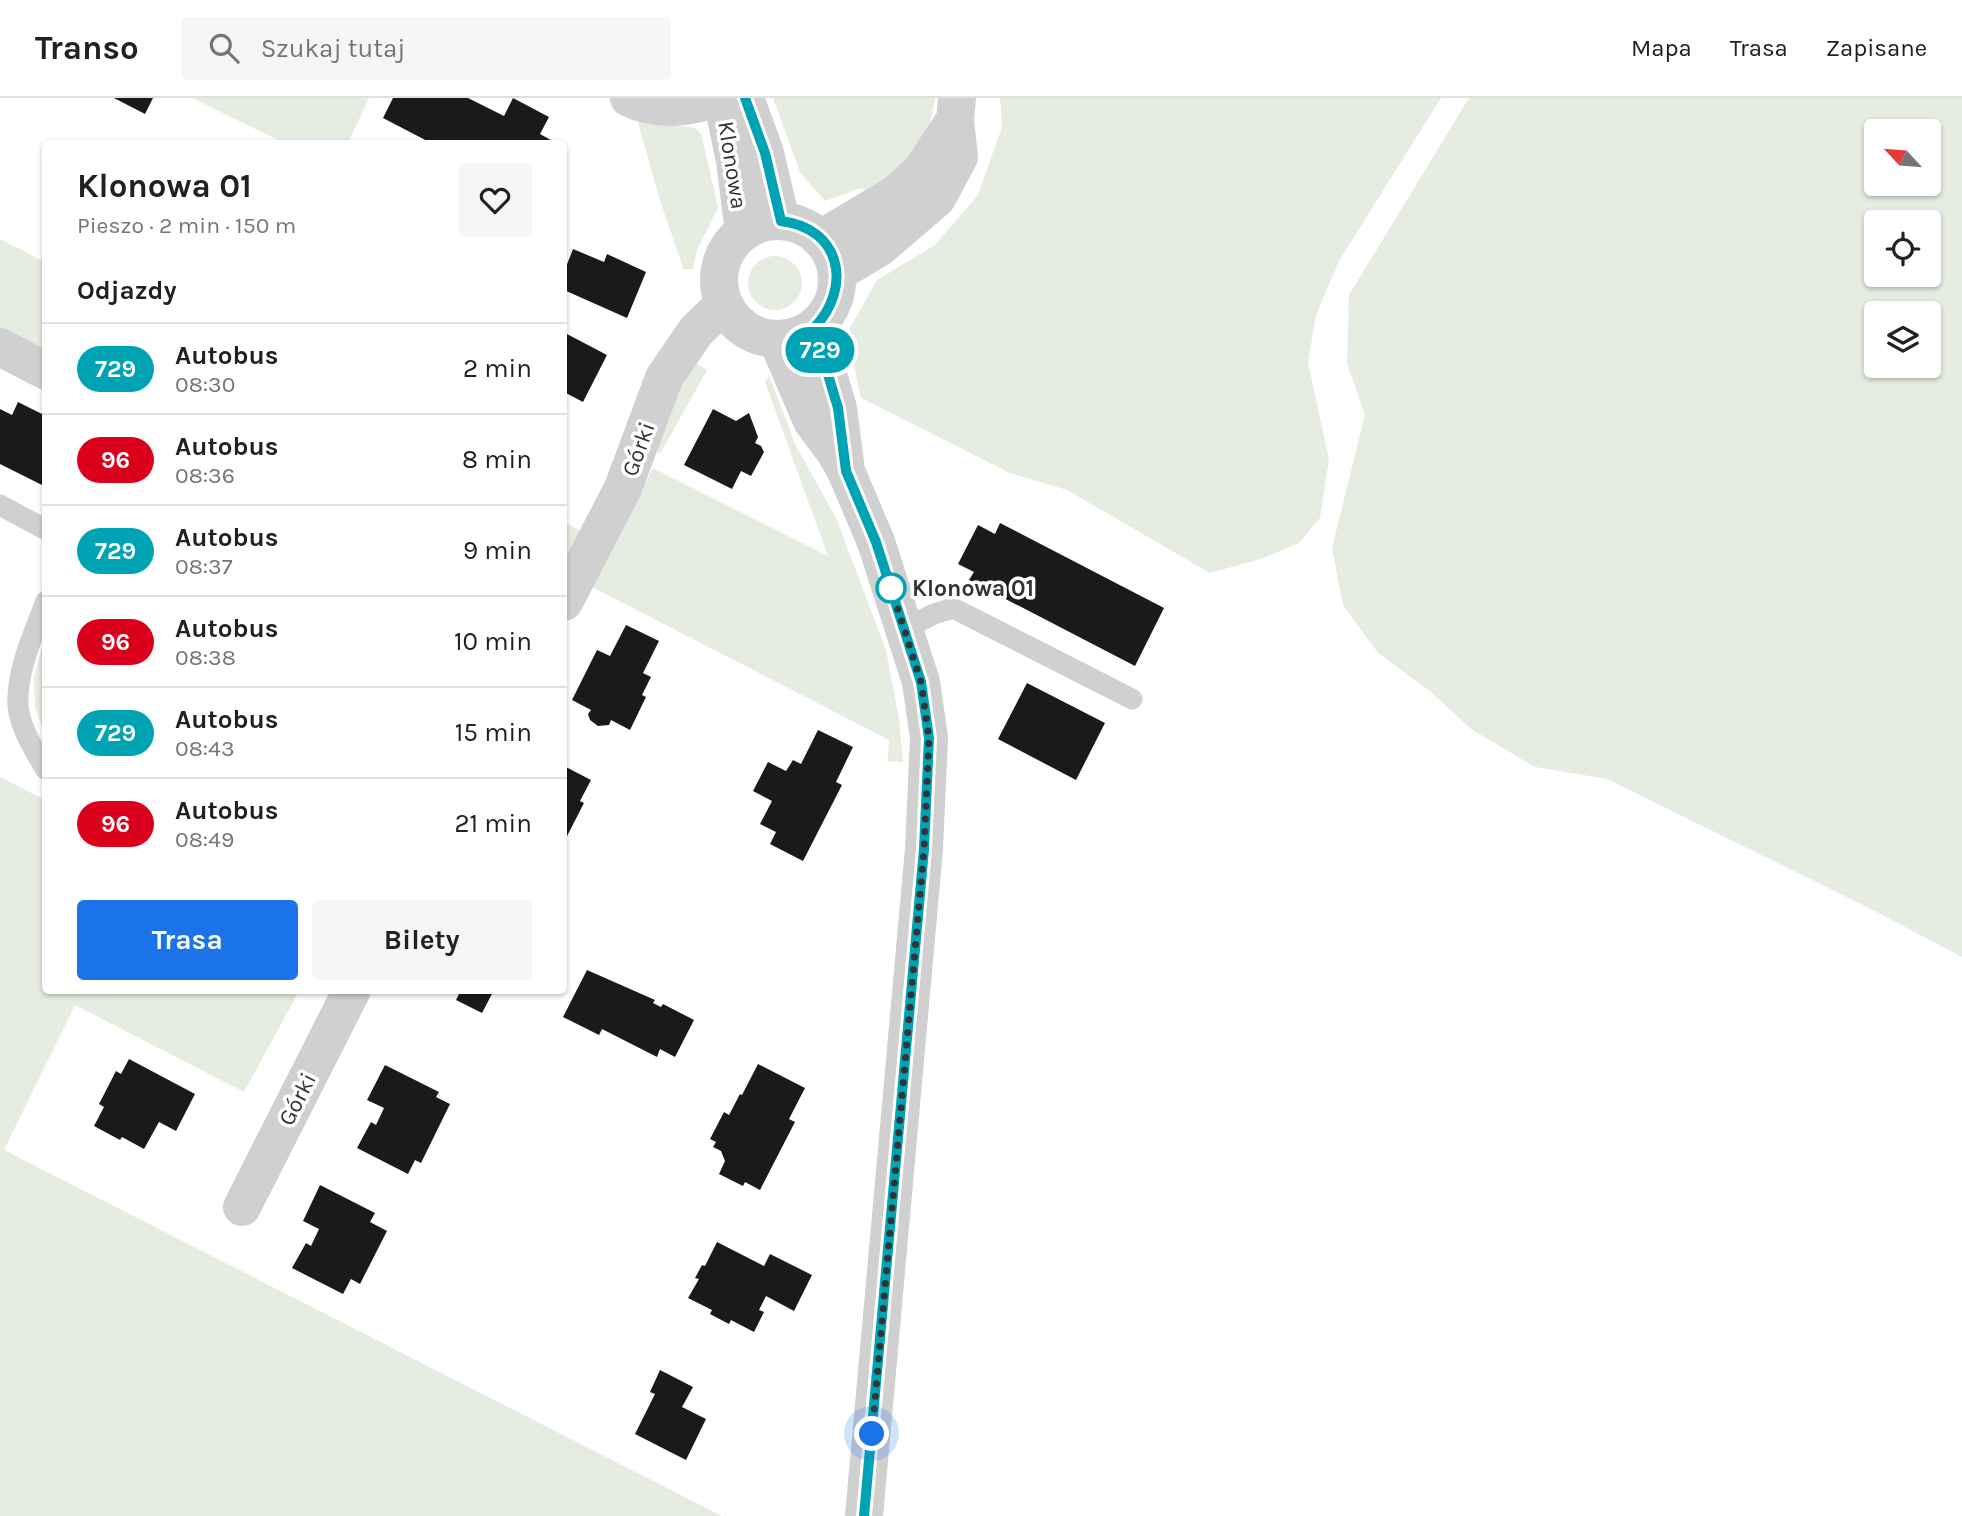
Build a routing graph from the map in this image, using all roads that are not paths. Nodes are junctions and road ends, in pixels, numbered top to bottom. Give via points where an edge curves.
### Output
1 (629, 98) edge
2 (715, 98) edge
3 (722, 98) edge
4 (745, 98) edge
5 (956, 109) edge
6 (781, 221) junction
7 (744, 232) junction
8 (820, 239) junction
9 (837, 273) junction
10 (724, 304) junction
11 (814, 328) junction
12 (777, 339) junction
13 (0, 348) edge
14 (42, 369) edge
15 (846, 471) junction
16 (0, 505) edge
17 (42, 528) edge
18 (567, 596) edge
19 (42, 613) edge
20 (904, 629) junction
21 (1132, 699) dead end
22 (42, 763) edge
23 (350, 994) edge
24 (242, 1207) dead end
25 (864, 1516) edge

1 - 2 street via 677,108
3 - 7 street, Klonowa
4 - 6 street, Klonowa via 765,153
5 - 8 street via 922,170 896,194
5 - 9 street via 959,157 937,198 880,247
6 - 7 street via 758,224
6 - 8 street via 810,229
7 - 10 street via 728,248 720,266
8 - 9 street via 833,256
9 - 11 street via 830,309
10 - 12 street via 748,332
10 - 18 street, Górki via 695,331 664,378 623,488
11 - 12 street
11 - 15 street via 838,408
12 - 15 street via 812,421
13 - 14 street
15 - 20 street via 876,542
16 - 17 lane
19 - 22 lane via 22,671 18,706
20 - 21 lane via 953,608
20 - 25 street via 921,682 929,738 924,849
23 - 24 street, Górki

